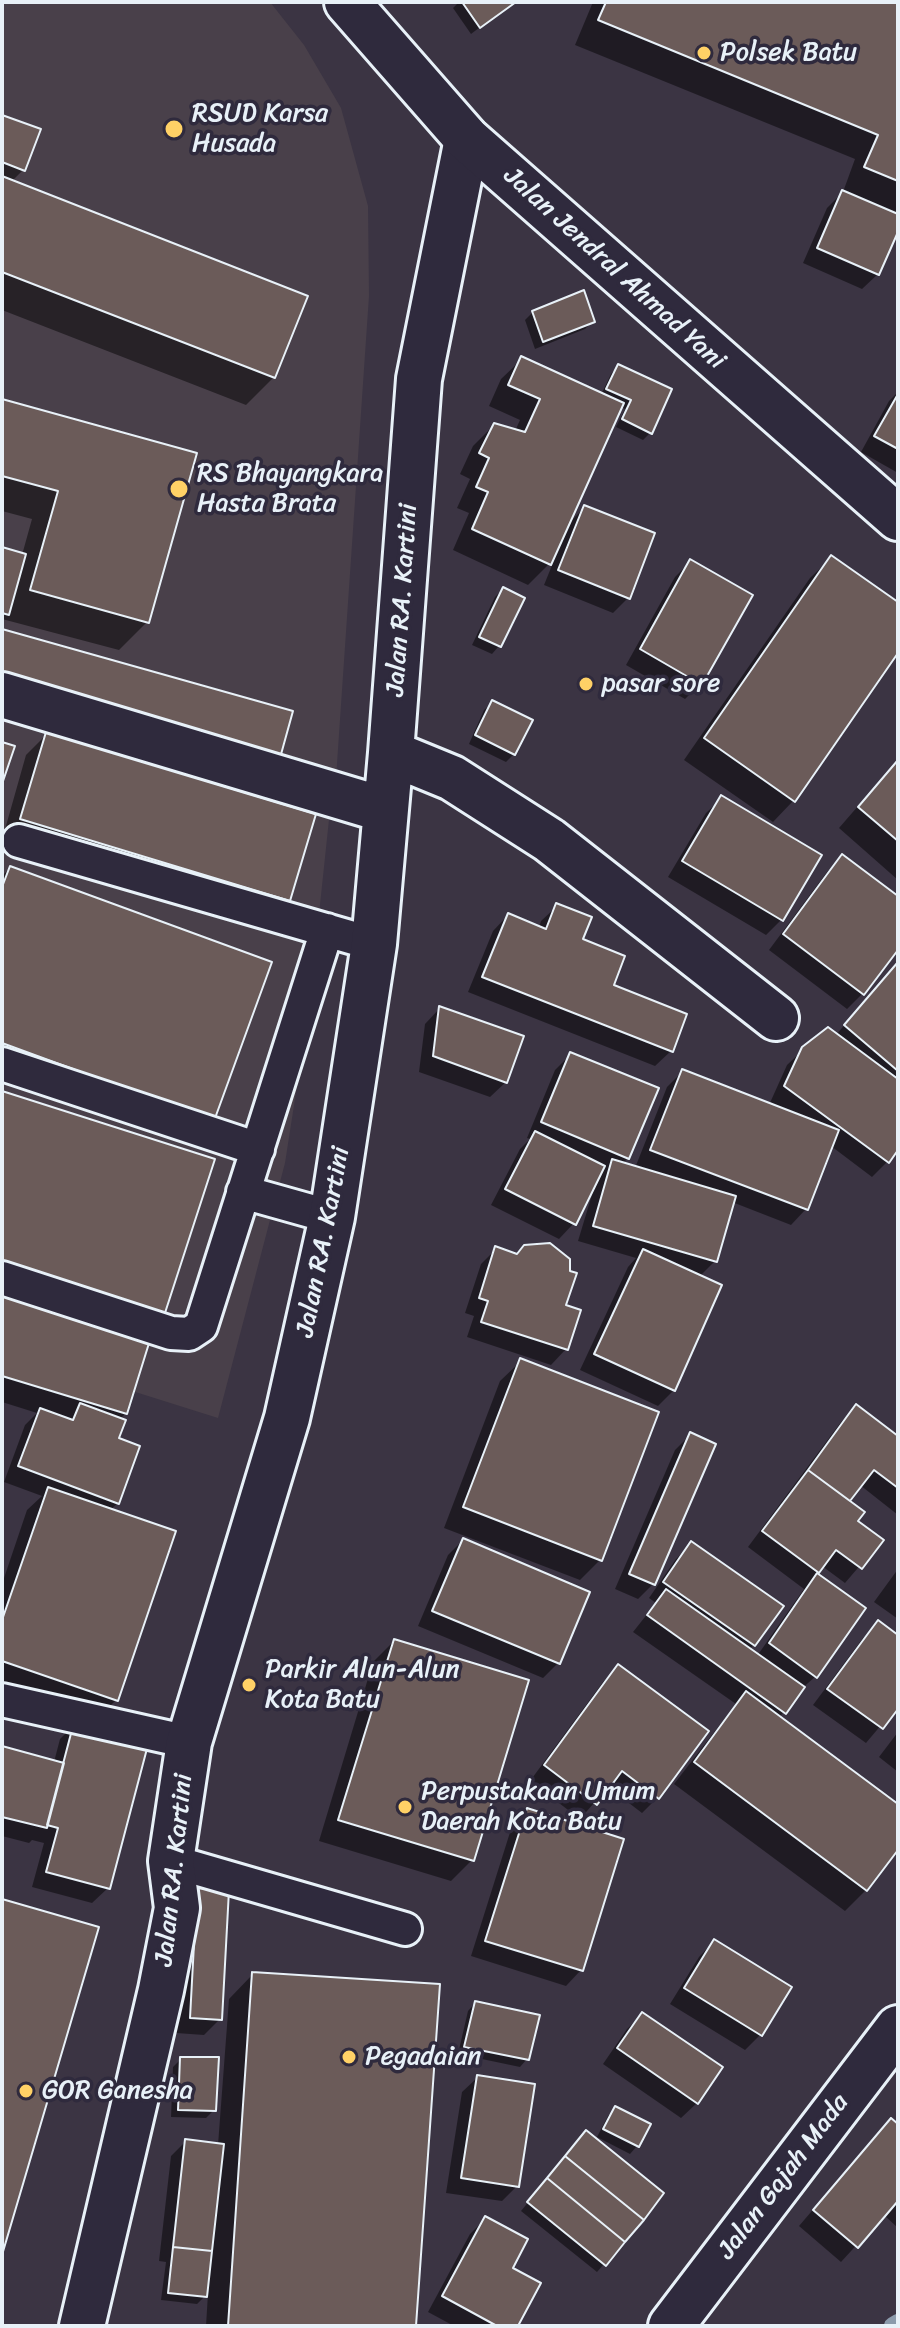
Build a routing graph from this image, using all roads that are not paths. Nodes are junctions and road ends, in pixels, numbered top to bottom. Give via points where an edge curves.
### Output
1 (347, 2) edge
2 (467, 139) junction
3 (898, 518) edge
4 (2, 695) edge
5 (391, 753) junction
6 (385, 810) junction
7 (19, 841) dead end
8 (327, 930) junction
9 (374, 944) junction
10 (776, 1018) dead end
11 (2, 1064) edge
12 (258, 1149) junction
13 (243, 1192) junction
14 (332, 1217) junction
15 (2, 1278) edge
16 (2, 1700) edge
17 (189, 1742) junction
18 (171, 1861) junction
19 (405, 1929) dead end
20 (898, 2028) edge
21 (82, 2326) edge
22 (671, 2326) edge

1 - 2 street, Jalan Jendral Ahmad Yani
2 - 3 street, Jalan Jendral Ahmad Yani
2 - 5 street, Jalan RA. Kartini via 419,379
4 - 6 street
5 - 6 street, Jalan RA. Kartini
5 - 10 street via 452,778 549,840
6 - 9 street, Jalan RA. Kartini
7 - 8 lane
8 - 9 lane
8 - 12 lane
9 - 14 street, Jalan RA. Kartini
11 - 12 lane
12 - 13 lane
13 - 14 lane
13 - 15 lane via 201,1326 189,1334 171,1333
14 - 17 street, Jalan RA. Kartini via 287,1418
16 - 17 lane
17 - 18 street, Jalan RA. Kartini
18 - 19 lane
18 - 21 street, Jalan RA. Kartini via 177,1908
20 - 22 street, Jalan Gajah Mada

